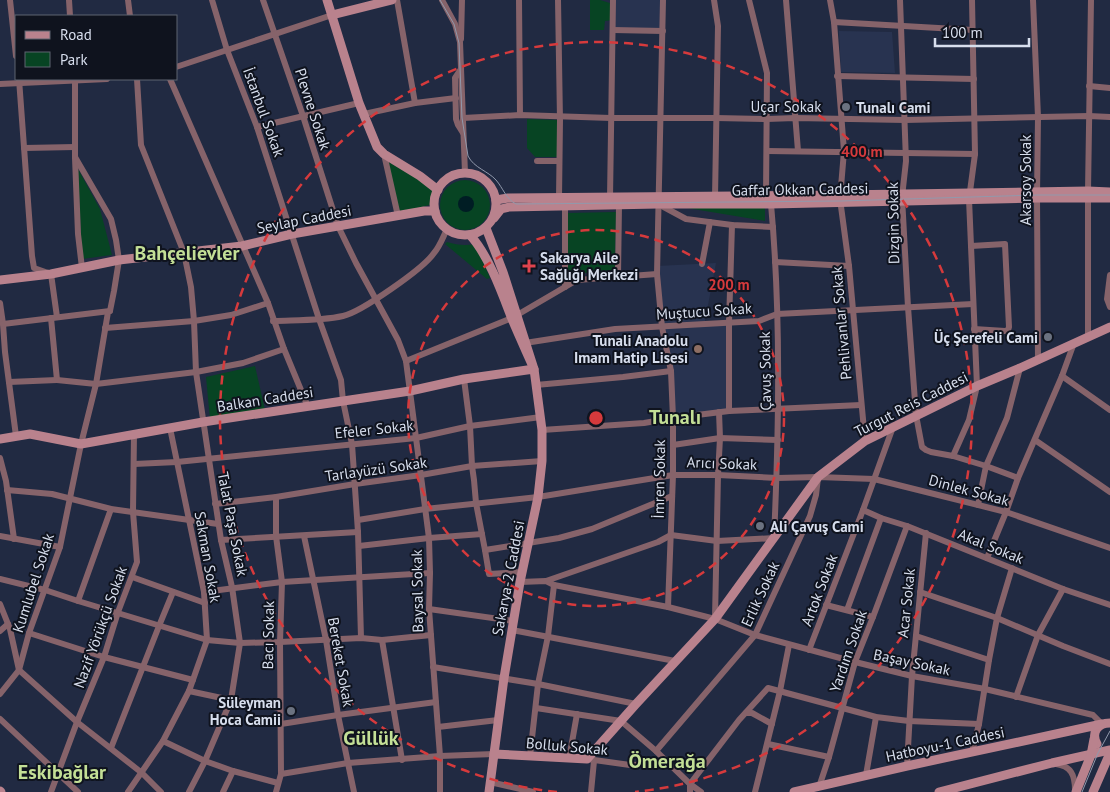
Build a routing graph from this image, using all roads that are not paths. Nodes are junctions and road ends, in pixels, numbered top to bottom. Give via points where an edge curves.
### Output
1 (10, 0) edge
2 (69, 0) edge
3 (128, 0) edge
4 (212, 0) edge
5 (263, 0) edge
6 (327, 0) edge
7 (392, 0) edge
8 (397, 0) edge
9 (442, 0) edge
10 (462, 0) edge
11 (519, 0) edge
12 (558, 0) edge
13 (612, 0) edge
14 (663, 0) edge
15 (714, 0) edge
16 (749, 0) edge
17 (786, 0) edge
18 (830, 0) edge
19 (900, 0) edge
20 (972, 0) edge
21 (1033, 0) edge
22 (1091, 0) edge
23 (70, 15) edge
24 (130, 15) edge
25 (332, 15) junction
26 (834, 22) junction
27 (900, 26) junction
28 (613, 30) junction
29 (973, 30) junction
30 (662, 31) junction
31 (275, 33) junction
32 (460, 42) junction
33 (15, 47) edge
34 (227, 50) junction
35 (178, 66) edge
36 (461, 69) junction
37 (838, 76) junction
38 (902, 78) junction
39 (974, 79) junction
40 (75, 80) edge
41 (137, 80) edge
42 (170, 80) edge
43 (19, 81) edge
44 (0, 84) edge
45 (1089, 86) junction
46 (1110, 88) edge
47 (456, 98) junction
48 (359, 103) junction
49 (415, 103) junction
50 (364, 114) junction
51 (303, 116) junction
52 (520, 116) junction
53 (1089, 116) junction
54 (559, 117) junction
55 (1038, 117) junction
56 (1110, 117) edge
57 (463, 118) junction
58 (611, 118) junction
59 (661, 118) junction
60 (716, 118) junction
61 (795, 118) junction
62 (974, 118) junction
63 (767, 119) junction
64 (841, 119) junction
65 (905, 120) junction
66 (257, 127) junction
67 (463, 134) junction
68 (75, 147) junction
69 (24, 148) junction
70 (767, 151) junction
71 (798, 151) junction
72 (844, 151) junction
73 (384, 154) junction
74 (905, 154) junction
75 (975, 154) junction
76 (75, 156) junction
77 (537, 161) dead end
78 (559, 161) junction
79 (465, 173) junction
80 (438, 190) junction
81 (1110, 192) edge
82 (1088, 194) junction
83 (1037, 195) junction
84 (969, 196) junction
85 (715, 197) junction
86 (902, 197) junction
87 (610, 198) junction
88 (1110, 198) edge
89 (841, 199) junction
90 (496, 200) junction
91 (768, 200) junction
92 (658, 201) junction
93 (562, 202) junction
94 (619, 205) junction
95 (435, 211) junction
96 (398, 216) junction
97 (494, 218) junction
98 (710, 222) junction
99 (732, 225) junction
100 (338, 226) junction
101 (773, 226) junction
102 (486, 228) junction
103 (447, 229) junction
104 (292, 234) junction
105 (470, 235) junction
106 (242, 246) junction
107 (971, 246) junction
108 (184, 253) junction
109 (119, 260) junction
110 (775, 262) junction
111 (702, 264) dead end
112 (849, 266) junction
113 (82, 268) junction
114 (51, 274) junction
115 (657, 274) junction
116 (1110, 275) edge
117 (618, 276) junction
118 (0, 280) edge
119 (565, 287) junction
120 (376, 298) junction
121 (0, 304) edge
122 (268, 304) junction
123 (973, 304) junction
124 (908, 307) junction
125 (1110, 307) edge
126 (110, 311) junction
127 (853, 311) junction
128 (777, 314) junction
129 (514, 317) junction
130 (54, 318) junction
131 (319, 319) junction
132 (194, 321) junction
133 (274, 321) junction
134 (729, 323) junction
135 (3, 324) junction
136 (662, 327) junction
137 (1110, 327) edge
138 (105, 328) junction
139 (974, 329) junction
140 (1088, 337) junction
141 (525, 343) junction
142 (1074, 344) junction
143 (284, 350) junction
144 (2, 352) edge
145 (1038, 360) junction
146 (406, 362) junction
147 (1020, 368) junction
148 (534, 369) junction
149 (671, 370) junction
150 (196, 372) junction
151 (1062, 376) junction
152 (464, 379) junction
153 (57, 380) junction
154 (9, 382) junction
155 (96, 384) junction
156 (536, 385) junction
157 (977, 386) junction
158 (410, 391) junction
159 (343, 400) junction
160 (861, 405) junction
161 (308, 407) junction
162 (778, 409) junction
163 (1110, 410) edge
164 (729, 411) junction
165 (719, 412) junction
166 (916, 415) junction
167 (541, 417) junction
168 (673, 418) junction
169 (203, 422) junction
170 (470, 426) junction
171 (894, 426) junction
172 (170, 428) junction
173 (542, 430) junction
174 (134, 434) junction
175 (16, 436) junction
176 (416, 438) junction
177 (720, 438) junction
178 (0, 439) edge
179 (778, 440) junction
180 (1035, 440) junction
181 (865, 441) junction
182 (81, 444) junction
183 (352, 444) junction
184 (673, 445) junction
185 (953, 456) junction
186 (0, 458) edge
187 (208, 459) junction
188 (542, 461) junction
189 (177, 462) junction
190 (134, 464) junction
191 (472, 466) junction
192 (986, 466) junction
193 (673, 474) junction
194 (718, 475) junction
195 (421, 476) junction
196 (818, 477) junction
197 (777, 478) junction
198 (1018, 478) junction
199 (874, 479) junction
200 (355, 484) junction
201 (7, 490) junction
202 (1110, 492) edge
203 (672, 496) junction
204 (276, 497) junction
205 (538, 497) junction
206 (69, 498) junction
207 (476, 503) junction
208 (215, 504) junction
209 (978, 505) junction
210 (111, 509) junction
211 (425, 509) junction
212 (863, 510) junction
213 (133, 512) junction
214 (1006, 512) junction
215 (881, 518) junction
216 (189, 520) junction
217 (358, 520) junction
218 (218, 524) junction
219 (908, 526) junction
220 (358, 532) junction
221 (926, 533) junction
222 (482, 534) junction
223 (0, 536) edge
224 (276, 536) junction
225 (304, 536) junction
226 (670, 536) junction
227 (429, 538) junction
228 (774, 538) junction
229 (14, 539) junction
230 (221, 540) junction
231 (717, 541) junction
232 (529, 542) junction
233 (359, 546) junction
234 (60, 547) junction
235 (1110, 548) edge
236 (486, 550) junction
237 (987, 558) junction
238 (1012, 568) junction
239 (522, 572) junction
240 (430, 573) junction
241 (132, 577) junction
242 (360, 577) junction
243 (0, 579) edge
244 (313, 580) junction
245 (546, 581) junction
246 (282, 582) junction
247 (520, 582) junction
248 (554, 585) junction
249 (232, 587) junction
250 (1063, 589) junction
251 (45, 590) junction
252 (174, 592) junction
253 (204, 592) junction
254 (920, 592) junction
255 (78, 601) junction
256 (205, 603) junction
257 (0, 604) edge
258 (668, 606) junction
259 (826, 606) junction
260 (1110, 606) edge
261 (429, 609) junction
262 (847, 610) junction
263 (118, 612) junction
264 (873, 617) junction
265 (997, 618) junction
266 (715, 619) junction
267 (8, 624) junction
268 (513, 625) junction
269 (159, 626) junction
270 (0, 631) edge
271 (29, 633) junction
272 (431, 635) junction
273 (755, 635) junction
274 (1038, 635) junction
275 (548, 636) junction
276 (916, 636) junction
277 (361, 638) junction
278 (207, 640) junction
279 (326, 640) junction
280 (382, 640) junction
281 (280, 642) junction
282 (240, 643) junction
283 (789, 645) junction
284 (809, 650) junction
285 (104, 657) junction
286 (989, 660) junction
287 (675, 661) junction
288 (855, 662) junction
289 (1110, 664) edge
290 (143, 667) junction
291 (432, 667) junction
292 (19, 670) junction
293 (912, 676) junction
294 (504, 678) junction
295 (193, 680) junction
296 (538, 684) junction
297 (985, 689) junction
298 (189, 691) junction
299 (780, 691) junction
300 (0, 694) edge
301 (1016, 697) junction
302 (231, 700) junction
303 (436, 702) junction
304 (636, 704) junction
305 (280, 708) junction
306 (393, 708) junction
307 (536, 708) junction
308 (842, 708) junction
309 (746, 713) junction
310 (577, 714) junction
311 (338, 715) junction
312 (876, 716) junction
313 (0, 719) edge
314 (498, 720) junction
315 (621, 721) junction
316 (77, 722) junction
317 (909, 722) junction
318 (1107, 722) edge
319 (281, 724) junction
320 (772, 724) junction
321 (979, 724) junction
322 (438, 727) junction
323 (1094, 739) junction
324 (163, 741) junction
325 (768, 744) junction
326 (111, 748) junction
327 (1110, 751) edge
328 (656, 752) junction
329 (972, 752) junction
330 (494, 754) junction
331 (1091, 755) junction
332 (440, 756) junction
333 (530, 756) junction
334 (829, 757) junction
335 (569, 758) junction
336 (205, 760) junction
337 (402, 760) junction
338 (591, 760) junction
339 (1052, 763) junction
340 (348, 764) junction
341 (668, 764) junction
342 (907, 766) junction
343 (233, 771) junction
344 (58, 772) junction
345 (142, 773) junction
346 (282, 774) junction
347 (866, 775) junction
348 (490, 782) junction
349 (278, 783) junction
350 (690, 784) junction
351 (819, 787) junction
352 (958, 790) edge
353 (51, 792) edge
354 (78, 792) edge
355 (128, 792) edge
356 (161, 792) edge
357 (189, 792) edge
358 (223, 792) edge
359 (276, 792) edge
360 (354, 792) edge
361 (440, 792) edge
362 (489, 792) edge
363 (530, 792) edge
364 (591, 792) edge
365 (690, 792) edge
366 (701, 792) edge
367 (755, 792) edge
368 (794, 792) edge
369 (939, 792) edge
370 (1076, 792) edge
371 (1093, 792) edge

1 - 33 street
2 - 23 street
3 - 24 street
4 - 34 street, İstanbul Sokak
5 - 31 street, Plevne Sokak
6 - 25 main road
7 - 25 main road
8 - 49 street
9 - 32 street
10 - 32 street
11 - 52 street
12 - 54 street
13 - 28 street
14 - 30 street, İmren Sokak
15 - 60 street via 718,26
16 - 63 street, Çavuş Sokak via 767,73
17 - 61 street
18 - 26 street, Pehlivanlar Sokak
19 - 27 street, Dizgin Sokak
20 - 29 street
21 - 55 street, Akarsoy Sokak
22 - 45 street
25 - 31 street
25 - 48 main road
26 - 27 street
26 - 37 street, Pehlivanlar Sokak
27 - 29 street
27 - 38 street, Dizgin Sokak
28 - 30 street
28 - 58 street
29 - 39 street
30 - 59 street, İmren Sokak
31 - 34 street
31 - 51 street, Plevne Sokak
32 - 36 street
34 - 35 street
34 - 66 street, İstanbul Sokak
36 - 47 street via 455,78
36 - 57 street
37 - 38 street
37 - 64 street, Pehlivanlar Sokak
38 - 39 street
38 - 65 street, Dizgin Sokak
39 - 62 street
40 - 43 street
40 - 68 street
41 - 108 street, Talat Paşa Sokak via 141,145
42 - 106 street
43 - 44 street
43 - 69 street
45 - 46 street
45 - 53 street
47 - 49 street
47 - 67 street via 456,119
48 - 50 main road
48 - 51 street
49 - 50 street
50 - 73 main road via 377,148
51 - 66 street
51 - 100 street, Plevne Sokak
52 - 54 street, Uçar Sokak
52 - 57 street, Uçar Sokak
53 - 55 street, Uçar Sokak
53 - 56 street, Uçar Sokak
53 - 82 street
54 - 58 street, Uçar Sokak
54 - 78 street
55 - 62 street, Uçar Sokak
55 - 83 street, Akarsoy Sokak
57 - 67 street
58 - 59 street, Uçar Sokak
58 - 87 street
59 - 60 street, Uçar Sokak
59 - 92 street, İmren Sokak
60 - 63 street, Uçar Sokak
60 - 85 street
61 - 63 street, Uçar Sokak
61 - 64 street, Uçar Sokak
61 - 71 street
62 - 65 street, Uçar Sokak
62 - 75 street
63 - 70 street, Çavuş Sokak
64 - 65 street, Uçar Sokak
64 - 72 street, Pehlivanlar Sokak
65 - 74 street, Dizgin Sokak
66 - 104 street, İstanbul Sokak
67 - 79 street
68 - 69 street
68 - 76 street
69 - 114 street via 34,268
70 - 71 street
70 - 91 street, Çavuş Sokak
71 - 72 street
72 - 74 street
72 - 89 street, Pehlivanlar Sokak
73 - 80 main road
73 - 96 street
74 - 75 street
74 - 86 street, Dizgin Sokak
75 - 84 street
76 - 109 street, Kumlubel Sokak via 111,218
76 - 113 street
77 - 78 street
78 - 93 street
79 - 80 main road via 450,178
79 - 90 main road via 484,179 491,186
80 - 95 main road
81 - 82 main road, Gaffar Okkan Caddesi
82 - 83 main road, Gaffar Okkan Caddesi
82 - 88 main road, Gaffar Okkan Caddesi
82 - 140 street
83 - 84 main road, Gaffar Okkan Caddesi
83 - 145 street, Akarsoy Sokak
84 - 86 main road, Gaffar Okkan Caddesi
84 - 107 street
85 - 91 main road, Gaffar Okkan Caddesi
85 - 92 main road, Gaffar Okkan Caddesi
86 - 89 main road, Gaffar Okkan Caddesi
86 - 124 street, Dizgin Sokak
87 - 92 main road, Gaffar Okkan Caddesi
87 - 93 main road, Gaffar Okkan Caddesi
89 - 91 main road, Gaffar Okkan Caddesi
89 - 112 street, Pehlivanlar Sokak
90 - 93 main road, Gaffar Okkan Caddesi
90 - 97 main road
91 - 92 main road, Gaffar Okkan Caddesi
91 - 101 street, Çavuş Sokak
92 - 94 main road, Gaffar Okkan Caddesi
92 - 98 street via 686,219
92 - 115 street, İmren Sokak
93 - 94 main road, Gaffar Okkan Caddesi
93 - 97 main road, Gaffar Okkan Caddesi via 509,207 501,209
93 - 119 street
94 - 117 street
95 - 96 main road, Seylap Caddesi
95 - 103 main road
96 - 100 main road, Seylap Caddesi
97 - 102 main road
98 - 99 street
98 - 111 street
99 - 101 street
99 - 134 street
100 - 104 main road, Seylap Caddesi
100 - 120 street, Plevne Sokak
101 - 110 street, Çavuş Sokak
102 - 105 main road
102 - 129 main road, Sakarya-2 Caddesi via 503,272
103 - 105 main road via 454,234
103 - 120 street via 434,253 418,269
104 - 106 main road, Seylap Caddesi
104 - 131 street, İstanbul Sokak
105 - 129 main road via 480,246
106 - 108 main road, Seylap Caddesi
106 - 122 street
107 - 123 street
107 - 139 street via 1005,244 1009,328 1005,331
108 - 109 main road, Seylap Caddesi
108 - 132 street, Talat Paşa Sokak via 192,287
109 - 113 main road, Seylap Caddesi
109 - 126 street, Kumlubel Sokak
110 - 112 street
110 - 128 street, Çavuş Sokak
112 - 127 street, Pehlivanlar Sokak
113 - 114 main road, Seylap Caddesi
114 - 118 main road, Seylap Caddesi
114 - 130 street
115 - 117 street
115 - 136 street, İmren Sokak
116 - 125 street via 1107,299
117 - 119 street via 577,280
119 - 129 street
120 - 131 street via 351,314
120 - 146 street, Baysal Sokak
121 - 135 street
122 - 132 street
122 - 133 street
123 - 124 street, Muştucu Sokak
123 - 139 street
124 - 127 street, Muştucu Sokak
124 - 166 street, Dizgin Sokak
126 - 130 street
126 - 138 street, Kumlubel Sokak
127 - 128 street, Muştucu Sokak
127 - 160 street, Pehlivanlar Sokak
128 - 134 street, Muştucu Sokak via 759,321
128 - 162 street, Çavuş Sokak
129 - 141 main road, Sakarya-2 Caddesi
129 - 146 street
129 - 148 main road, Sakarya-2 Caddesi
130 - 135 street
130 - 153 street
131 - 133 street
131 - 159 street, İstanbul Sokak via 341,380
132 - 138 street
132 - 150 street, Talat Paşa Sokak
133 - 143 street
134 - 136 street, Muştucu Sokak
134 - 164 street
135 - 144 street
136 - 141 street, Muştucu Sokak via 615,329
136 - 149 street, İmren Sokak
137 - 140 main road, Turgut Reis Caddesi
138 - 155 street, Kumlubel Sokak
139 - 157 street
140 - 142 main road, Turgut Reis Caddesi
141 - 148 main road, Sakarya-2 Caddesi
142 - 145 main road, Turgut Reis Caddesi
142 - 151 street
143 - 150 street via 243,363
143 - 161 street
144 - 154 street
145 - 147 main road, Turgut Reis Caddesi
146 - 158 street, Baysal Sokak
147 - 157 main road, Turgut Reis Caddesi
147 - 192 street via 1007,418
148 - 152 main road, Balkan Caddesi
148 - 156 main road, Sakarya-2 Caddesi
149 - 156 street
149 - 168 street, İmren Sokak
150 - 155 street
150 - 169 street, Talat Paşa Sokak
151 - 163 street
151 - 180 street
152 - 158 main road, Balkan Caddesi
152 - 170 street
153 - 154 street
153 - 155 street
154 - 175 street
155 - 182 street, Kumlubel Sokak
156 - 167 main road, Sakarya-2 Caddesi
157 - 166 main road, Turgut Reis Caddesi
157 - 185 street via 969,420
158 - 159 main road, Balkan Caddesi
158 - 176 street, Baysal Sokak
159 - 161 main road, Balkan Caddesi
159 - 183 street, İstanbul Sokak
160 - 162 street
160 - 181 street, Pehlivanlar Sokak
161 - 169 main road, Balkan Caddesi
162 - 164 street
162 - 179 street, Çavuş Sokak
164 - 165 street
165 - 168 street
165 - 177 street
166 - 171 main road, Turgut Reis Caddesi
166 - 185 street, Dizgin Sokak via 922,447
167 - 170 street, Efeler Sokak
167 - 173 main road, Sakarya-2 Caddesi
168 - 173 street
168 - 184 street, İmren Sokak
169 - 172 main road, Balkan Caddesi
169 - 187 street, Talat Paşa Sokak
170 - 176 street, Efeler Sokak
170 - 191 street
171 - 181 main road, Turgut Reis Caddesi
171 - 199 street, Artok Sokak
172 - 174 main road, Balkan Caddesi
172 - 189 street, Sakman Sokak
173 - 188 main road, Sakarya-2 Caddesi
174 - 182 main road, Balkan Caddesi
174 - 190 street, Nazif Yörükçü Sokak
175 - 178 main road, Balkan Caddesi
175 - 182 main road, Balkan Caddesi via 30,434
176 - 183 street, Efeler Sokak
176 - 195 street, Baysal Sokak
177 - 179 street
177 - 184 street
177 - 194 street
179 - 197 street, Çavuş Sokak
180 - 198 street
180 - 202 street
181 - 196 main road, Turgut Reis Caddesi
182 - 206 street, Kumlubel Sokak
183 - 187 street, Efeler Sokak
183 - 200 street, İstanbul Sokak
184 - 193 street, İmren Sokak
185 - 192 street
186 - 201 street
187 - 189 street, Efeler Sokak
187 - 208 street, Talat Paşa Sokak
188 - 191 street, Tarlayüzü Sokak
188 - 205 main road, Sakarya-2 Caddesi
189 - 190 street, Efeler Sokak
189 - 216 street, Sakman Sokak
190 - 213 street, Nazif Yörükçü Sokak
191 - 195 street, Tarlayüzü Sokak
191 - 207 street
192 - 198 street
192 - 209 street
193 - 194 street, Arıcı Sokak
193 - 203 street, İmren Sokak
193 - 205 street, Arıcı Sokak
194 - 197 street, Arıcı Sokak
194 - 231 street
195 - 200 street, Tarlayüzü Sokak
195 - 211 street, Baysal Sokak
196 - 197 street, Arıcı Sokak
196 - 199 street, Dinlek Sokak
196 - 228 main road, Turgut Reis Caddesi
196 - 273 street, Erlik Sokak via 810,516
197 - 228 street, Çavuş Sokak
198 - 214 street
199 - 209 street, Dinlek Sokak
199 - 212 street, Artok Sokak
200 - 204 street, Tarlayüzü Sokak
200 - 217 street, İstanbul Sokak
201 - 206 street
201 - 229 street
203 - 226 street, İmren Sokak
203 - 232 street via 592,529
204 - 208 street, Tarlayüzü Sokak
204 - 224 street, Bacı Sokak
205 - 207 street, Arıcı Sokak
205 - 232 main road, Sakarya-2 Caddesi
206 - 210 street
206 - 234 street, Kumlubel Sokak
207 - 211 street, Arıcı Sokak
207 - 222 street
208 - 218 street, Talat Paşa Sokak
209 - 214 street, Dinlek Sokak
210 - 213 street
210 - 255 street
211 - 217 street, Arıcı Sokak
211 - 227 street, Baysal Sokak
212 - 215 street, Akal Sokak
212 - 259 street, Artok Sokak
213 - 216 street
213 - 241 street, Nazif Yörükçü Sokak via 137,562
214 - 235 street, Dinlek Sokak
214 - 237 street
215 - 219 street, Akal Sokak
215 - 262 street
216 - 218 street
216 - 253 street, Sakman Sokak
217 - 220 street, İstanbul Sokak
218 - 230 street, Talat Paşa Sokak
219 - 221 street, Akal Sokak
219 - 264 street, Yardım Sokak
220 - 225 street
220 - 233 street, İstanbul Sokak
221 - 237 street, Akal Sokak
221 - 254 street, Acar Sokak
222 - 227 street
222 - 236 street
223 - 229 street
224 - 225 street
224 - 230 street
224 - 246 street, Bacı Sokak
225 - 244 street, Bereket Sokak
226 - 231 street
226 - 245 street
226 - 258 street, İmren Sokak
227 - 233 street
227 - 240 street, Baysal Sokak
228 - 231 street
228 - 266 main road, Turgut Reis Caddesi
229 - 234 street
230 - 249 street, Talat Paşa Sokak
231 - 266 street
232 - 236 street
232 - 239 main road, Sakarya-2 Caddesi
233 - 242 street, İstanbul Sokak
234 - 251 street, Kumlubel Sokak
236 - 239 street via 489,574
237 - 238 street, Akal Sokak
238 - 250 street, Akal Sokak
238 - 265 street
239 - 247 main road, Sakarya-2 Caddesi
240 - 242 street
240 - 261 street, Baysal Sokak
241 - 252 street
241 - 263 street, Nazif Yörükçü Sokak
242 - 244 street
242 - 277 street, İstanbul Sokak
243 - 251 street
244 - 246 street
244 - 279 street, Bereket Sokak
245 - 247 street
245 - 248 street, Başay Sokak
246 - 249 street
246 - 281 street, Bacı Sokak
247 - 268 main road, Sakarya-2 Caddesi
248 - 258 street, Başay Sokak
248 - 275 street
249 - 253 street
249 - 282 street, Talat Paşa Sokak
250 - 260 street, Akal Sokak
250 - 274 street
251 - 255 street
251 - 271 street, Kumlubel Sokak
252 - 256 street
252 - 269 street
253 - 256 street, Sakman Sokak
254 - 265 street
254 - 276 street, Acar Sokak
255 - 263 street
256 - 278 street, Sakman Sokak
257 - 267 street
258 - 266 street, Başay Sokak
259 - 262 street
259 - 284 street, Artok Sokak
261 - 268 street
261 - 272 street, Baysal Sokak
262 - 264 street
263 - 269 street
263 - 285 street, Nazif Yörükçü Sokak
264 - 288 street, Yardım Sokak
265 - 274 street
265 - 286 street
266 - 273 street, Başay Sokak
266 - 287 main road, Turgut Reis Caddesi
267 - 270 street
267 - 292 street
268 - 275 street
268 - 294 main road, Sakarya-2 Caddesi
269 - 278 street
269 - 290 street
271 - 285 street
271 - 292 street, Kumlubel Sokak
272 - 280 street
272 - 291 street, Baysal Sokak
273 - 283 street, Başay Sokak
273 - 328 street, Erlik Sokak
274 - 289 street
274 - 301 street
275 - 287 street
275 - 296 street
276 - 286 street
276 - 293 street, Acar Sokak
277 - 279 street
277 - 280 street
278 - 282 street
278 - 295 street, Sakman Sokak
279 - 281 street
279 - 311 street, Bereket Sokak
280 - 306 street
281 - 282 street
281 - 305 street, Bacı Sokak
282 - 302 street, Talat Paşa Sokak
283 - 284 street, Başay Sokak
283 - 299 street
284 - 288 street, Başay Sokak
285 - 290 street
285 - 316 street, Nazif Yörükçü Sokak
286 - 297 street
287 - 304 main road, Turgut Reis Caddesi
288 - 293 street, Başay Sokak
288 - 308 street, Yardım Sokak
290 - 295 street
290 - 326 street
291 - 294 street
291 - 303 street, Baysal Sokak
292 - 300 street, Kumlubel Sokak
292 - 316 street
293 - 297 street, Başay Sokak
293 - 317 street, Acar Sokak
294 - 296 street
294 - 314 main road, Sakarya-2 Caddesi
295 - 298 street, Sakman Sokak
296 - 304 street
296 - 307 street
297 - 301 street, Başay Sokak
297 - 321 street
298 - 302 street
298 - 324 street, Sakman Sokak
299 - 308 street
299 - 309 street via 768,688
299 - 320 street
301 - 318 street, Başay Sokak via 1093,715
302 - 305 street
302 - 336 street, Talat Paşa Sokak
303 - 306 street
303 - 322 street, Baysal Sokak
304 - 315 main road, Turgut Reis Caddesi
305 - 319 street, Bacı Sokak
306 - 311 street
306 - 337 street
307 - 310 street
307 - 333 street
308 - 312 street
308 - 334 street, Yardım Sokak
309 - 320 street
309 - 350 street
310 - 315 street
310 - 335 street
311 - 319 street
311 - 340 street, Bereket Sokak
312 - 317 street
312 - 347 street
313 - 344 street
314 - 322 street
314 - 330 main road, Sakarya-2 Caddesi
315 - 328 street
315 - 338 main road, Turgut Reis Caddesi
316 - 326 street
316 - 344 street, Nazif Yörükçü Sokak
317 - 321 street
317 - 342 street, Acar Sokak
318 - 323 main road via 1096,730
318 - 329 main road, Hatboyu-1 Caddesi
319 - 346 street, Bacı Sokak
320 - 325 street
321 - 329 street
322 - 332 street, Baysal Sokak
323 - 327 main road via 1099,747
323 - 331 main road
324 - 336 street
324 - 345 street, Sakman Sokak
325 - 334 street
325 - 367 street
326 - 345 street
327 - 331 main road
327 - 371 main road
328 - 341 street
329 - 342 main road, Hatboyu-1 Caddesi
330 - 332 street
330 - 333 main road, Bolluk Sokak
330 - 348 main road, Sakarya-2 Caddesi
331 - 339 main road
331 - 370 main road
332 - 337 street
332 - 361 street, Baysal Sokak
333 - 335 main road, Bolluk Sokak
334 - 351 street, Yardım Sokak
335 - 338 main road, Bolluk Sokak
336 - 343 street
336 - 357 street, Talat Paşa Sokak
337 - 340 street
338 - 341 street, Bolluk Sokak via 630,765
338 - 364 street
339 - 352 main road
339 - 370 street via 1069,769
340 - 346 street
340 - 360 street, Bereket Sokak
341 - 350 street
342 - 347 main road, Hatboyu-1 Caddesi
343 - 349 street
343 - 358 street
344 - 353 street, Nazif Yörükçü Sokak
344 - 354 street
345 - 355 street, Sakman Sokak
345 - 356 street
346 - 349 street
347 - 351 main road, Hatboyu-1 Caddesi
348 - 362 main road, Sakarya-2 Caddesi
348 - 363 street
349 - 359 street
350 - 365 street
350 - 366 street
351 - 368 main road, Hatboyu-1 Caddesi
352 - 369 main road

